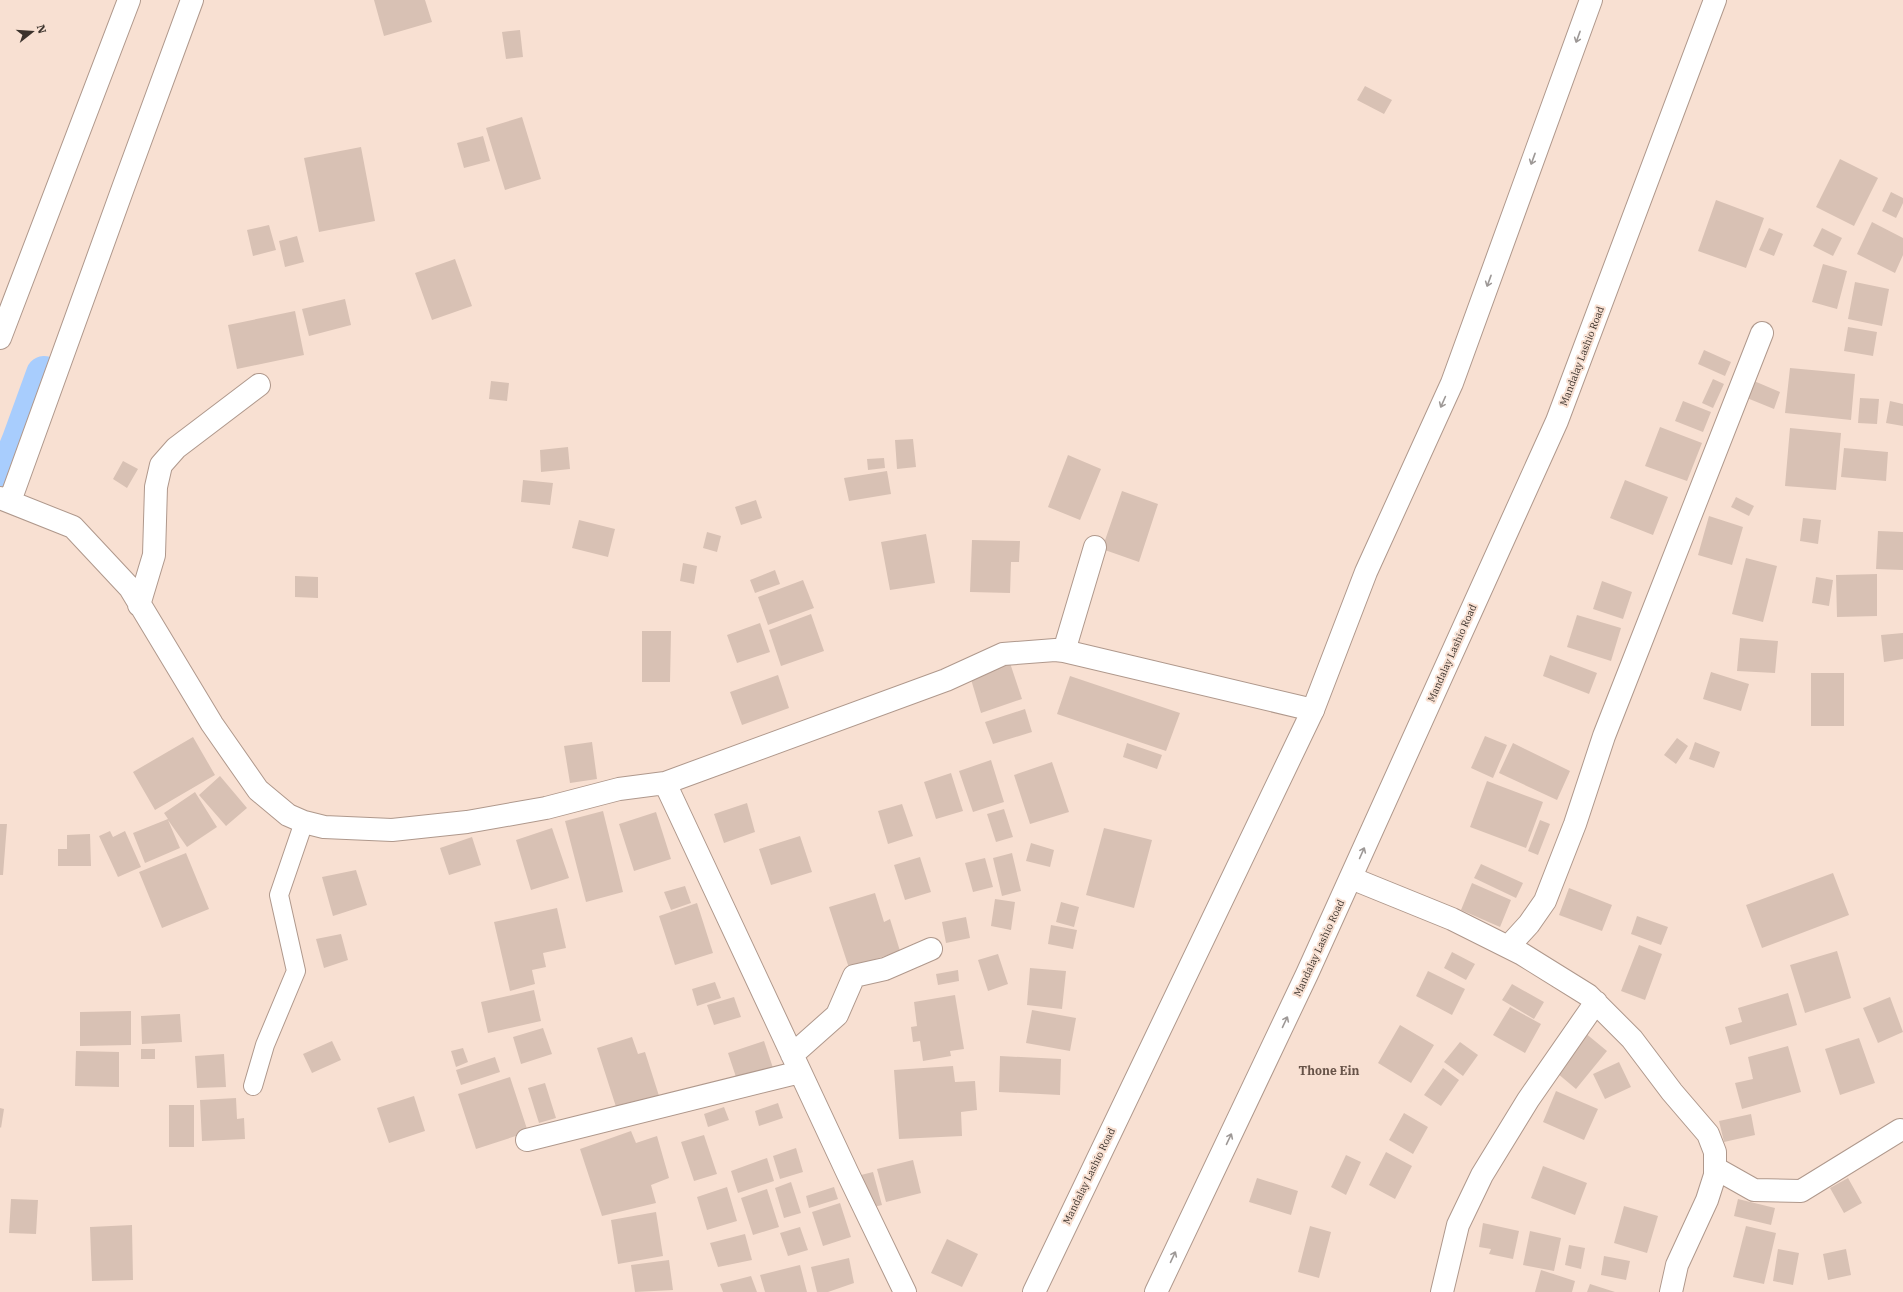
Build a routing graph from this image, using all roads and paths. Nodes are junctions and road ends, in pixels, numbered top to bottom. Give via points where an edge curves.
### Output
1 (130, 0) edge
2 (192, 0) edge
3 (1591, 0) edge
4 (1716, 0) edge
5 (1762, 333) dead end
6 (0, 338) edge
7 (259, 385) dead end
8 (5, 500) edge
9 (1095, 547) dead end
10 (139, 605) junction
11 (1064, 651) junction
12 (1313, 710) junction
13 (665, 783) junction
14 (304, 822) junction
15 (1351, 878) junction
16 (1508, 947) junction
17 (931, 949) dead end
18 (1596, 1002) junction
19 (796, 1064) junction
20 (253, 1086) dead end
21 (1900, 1130) dead end
22 (527, 1140) dead end
23 (1715, 1168) junction
24 (905, 1292) edge
25 (1034, 1292) edge
26 (1156, 1292) edge
27 (1442, 1292) edge
28 (1671, 1292) edge

1 - 6 main road
2 - 8 main road
3 -> 12 main road, Mandalay Lashio Road via 1452,383 1366,572
15 -> 4 main road, Mandalay Lashio Road via 1557,421
5 - 16 main road via 1604,736 1575,824 1545,901
7 - 10 main road via 176,448 162,465 156,487 154,555
8 - 10 main road via 73,527 130,588
9 - 11 main road
10 - 14 main road via 212,724 258,790 288,815
11 - 12 main road
11 - 13 main road via 1003,654 946,680
12 - 25 main road, Mandalay Lashio Road
13 - 14 main road via 619,789 546,808 467,822 392,830 324,828
13 - 19 main road
14 - 20 lane via 279,895 296,970 265,1045
15 - 16 main road via 1452,919
26 -> 15 main road, Mandalay Lashio Road
16 - 18 main road
17 - 19 main road via 886,969 854,976 837,1015
18 - 23 main road via 1632,1039 1708,1134 1714,1152
18 - 27 main road via 1528,1100 1482,1175 1458,1225
19 - 22 main road
19 - 24 main road
21 - 23 main road via 1802,1191 1754,1190
23 - 28 main road via 1707,1200 1677,1265

